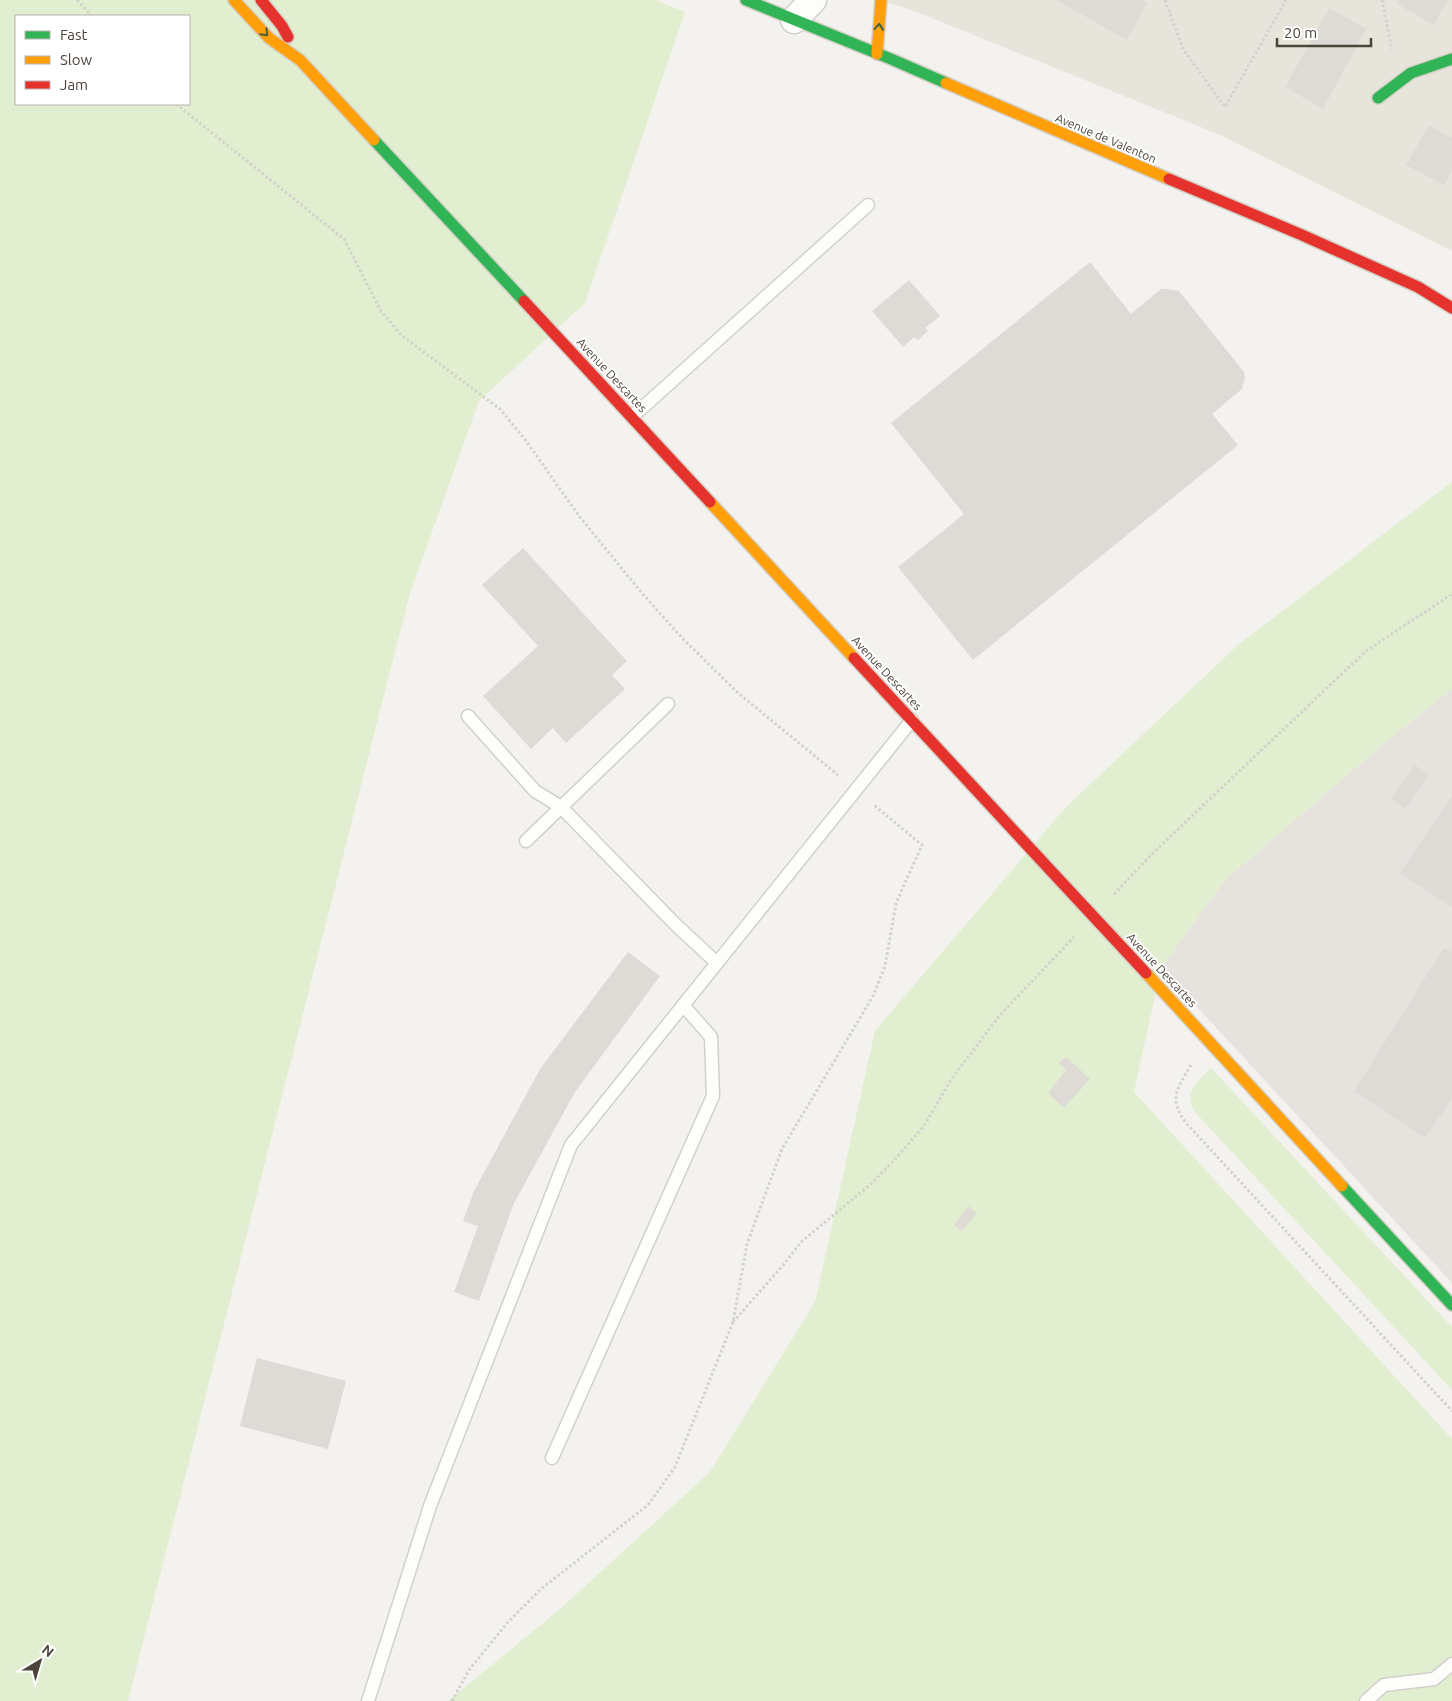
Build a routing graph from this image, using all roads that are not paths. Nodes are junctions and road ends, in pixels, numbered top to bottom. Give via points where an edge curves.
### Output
1 (234, 0) edge
2 (261, 0) edge
3 (746, 0) edge
4 (813, 0) edge
5 (881, 0) edge
6 (794, 20) junction
7 (877, 54) junction
8 (1452, 59) edge
9 (300, 60) junction
10 (1378, 98) dead end
11 (868, 205) dead end
12 (1452, 308) edge
13 (632, 417) junction
14 (668, 704) dead end
15 (468, 716) dead end
16 (912, 720) junction
17 (561, 807) junction
18 (526, 841) dead end
19 (717, 963) junction
20 (683, 1006) junction
21 (1452, 1304) edge
22 (552, 1458) dead end
23 (1452, 1664) edge
24 (368, 1701) edge
25 (1366, 1701) edge

1 -> 9 main road, Avenue Descartes via 269,38
2 - 9 main road, Avenue Descartes via 282,26
3 - 6 main road, Avenue de Valenton
4 - 6 street
7 -> 5 main road
6 - 7 main road, Avenue de Valenton
7 - 12 main road, Avenue de Valenton via 1302,235 1418,287
8 - 10 main road via 1411,73
9 - 13 main road, Avenue Descartes
11 - 13 lane
13 - 16 main road, Avenue Descartes
14 - 17 lane
15 - 17 lane via 535,791
16 - 19 lane
16 - 21 main road, Avenue Descartes, bridge
17 - 18 lane
17 - 19 lane
19 - 20 lane
20 - 22 lane via 711,1038 713,1096
20 - 24 lane via 571,1145 430,1506
23 - 25 lane via 1434,1679 1384,1685

